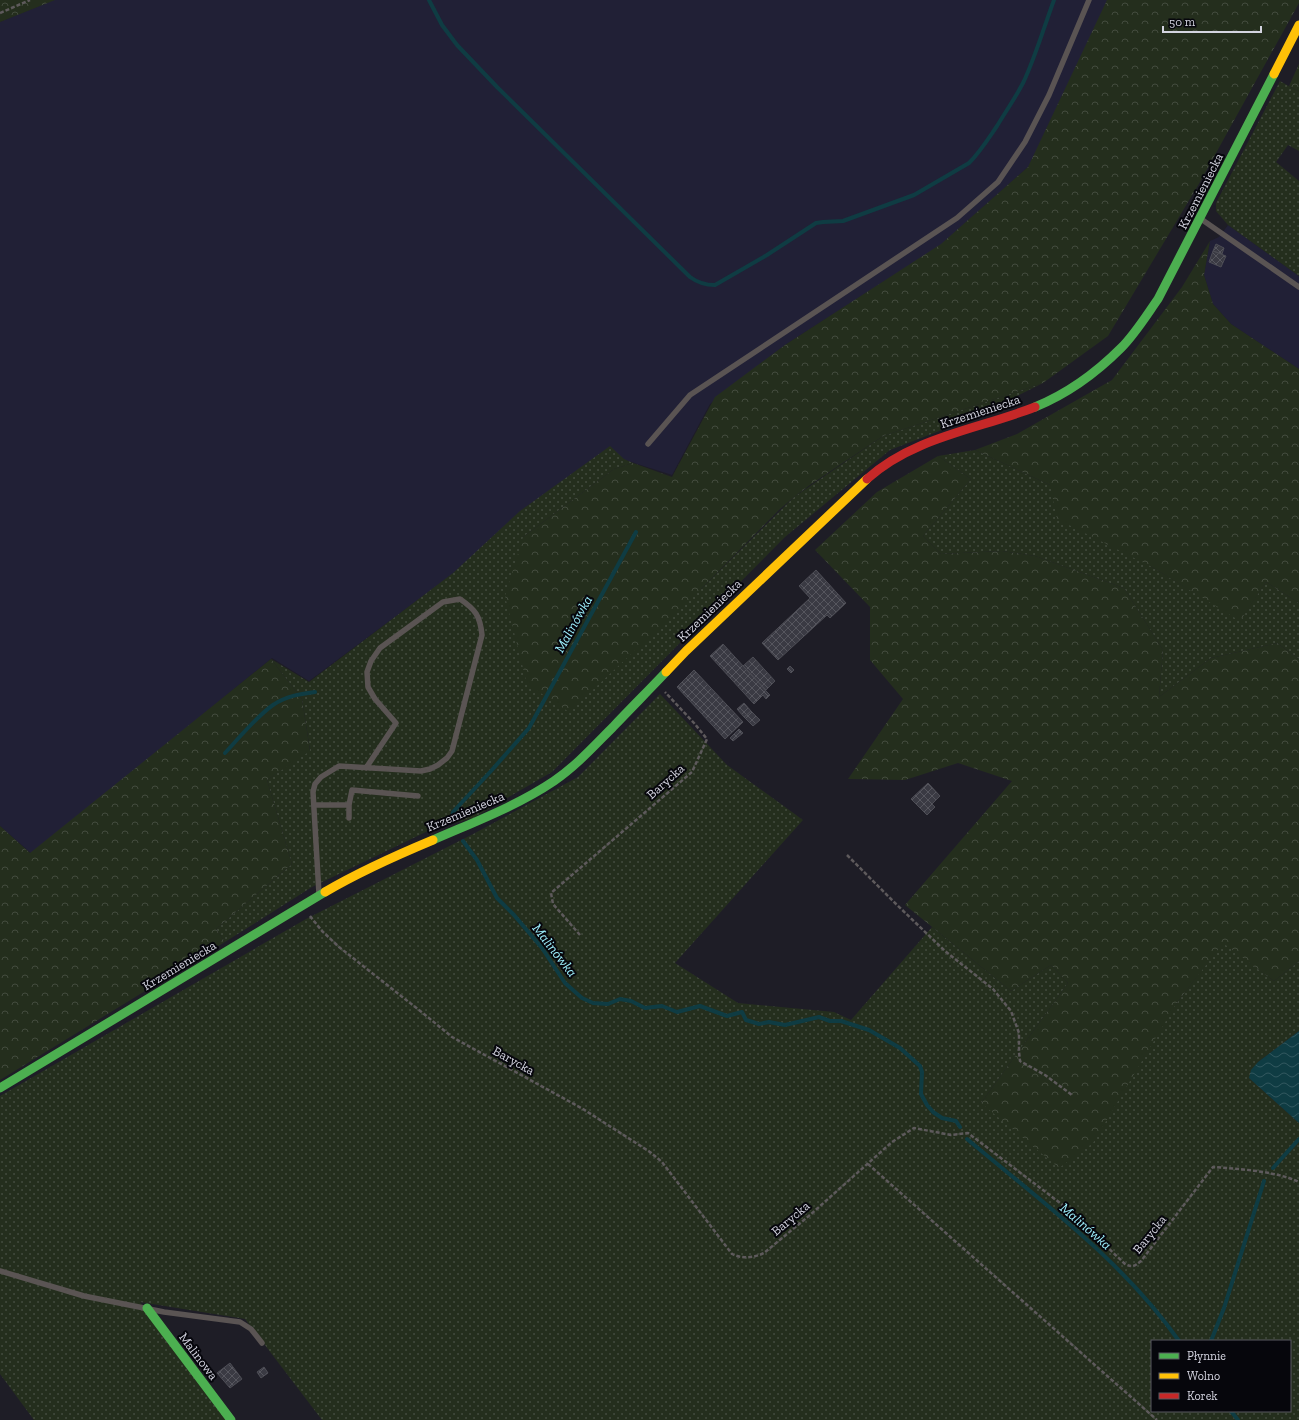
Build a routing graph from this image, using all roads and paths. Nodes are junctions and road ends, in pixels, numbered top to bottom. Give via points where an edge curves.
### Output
1 (30, 0) edge
2 (1089, 0) edge
3 (0, 13) edge
4 (1299, 25) edge
5 (1200, 219) junction
6 (1299, 287) edge
7 (648, 444) dead end
8 (655, 682) junction
9 (366, 768) junction
10 (418, 796) dead end
11 (314, 805) junction
12 (349, 805) junction
13 (349, 818) dead end
14 (847, 855) dead end
15 (319, 896) junction
16 (303, 906) junction
17 (580, 935) dead end
18 (0, 1088) edge
19 (1072, 1095) dead end
20 (868, 1164) junction
21 (1299, 1182) edge
22 (0, 1271) edge
23 (146, 1308) junction
24 (262, 1343) dead end
25 (231, 1420) edge
26 (1157, 1420) edge

1 - 3 path
2 - 7 lane via 1049,95 1025,142 998,182 957,218 690,395
4 - 5 street, Krzemieniecka
5 - 6 lane
5 - 8 street, Krzemieniecka via 1152,310 1128,340 1101,367 1080,383 1047,402 920,445 891,461 845,499
8 - 15 street, Krzemieniecka via 590,751 570,770 545,787 496,813 375,866
8 - 17 path, Barycka via 707,739 692,772 551,893 553,904
9 - 9 lane via 421,771 438,765 452,751 482,635 480,621 471,606 460,599 443,602 380,648 371,661 367,672 368,687 396,723
9 - 11 lane via 339,766 326,774 315,784
10 - 12 lane via 352,790
11 - 12 lane
11 - 15 lane
12 - 13 lane
14 - 19 path via 945,951 993,989 1011,1011 1019,1033 1020,1061
15 - 16 street, Krzemieniecka
16 - 18 street, Krzemieniecka
16 - 20 path, Barycka via 322,931 339,947 452,1037 583,1109 650,1152 662,1162 736,1256 750,1258 764,1254
20 - 21 path, Barycka via 892,1142 914,1128 951,1135 968,1133 1064,1206 1129,1266 1141,1261 1213,1167 1288,1177
20 - 26 path
22 - 23 lane via 84,1296
23 - 24 lane via 212,1320 240,1322
23 - 25 street, Malinowa

